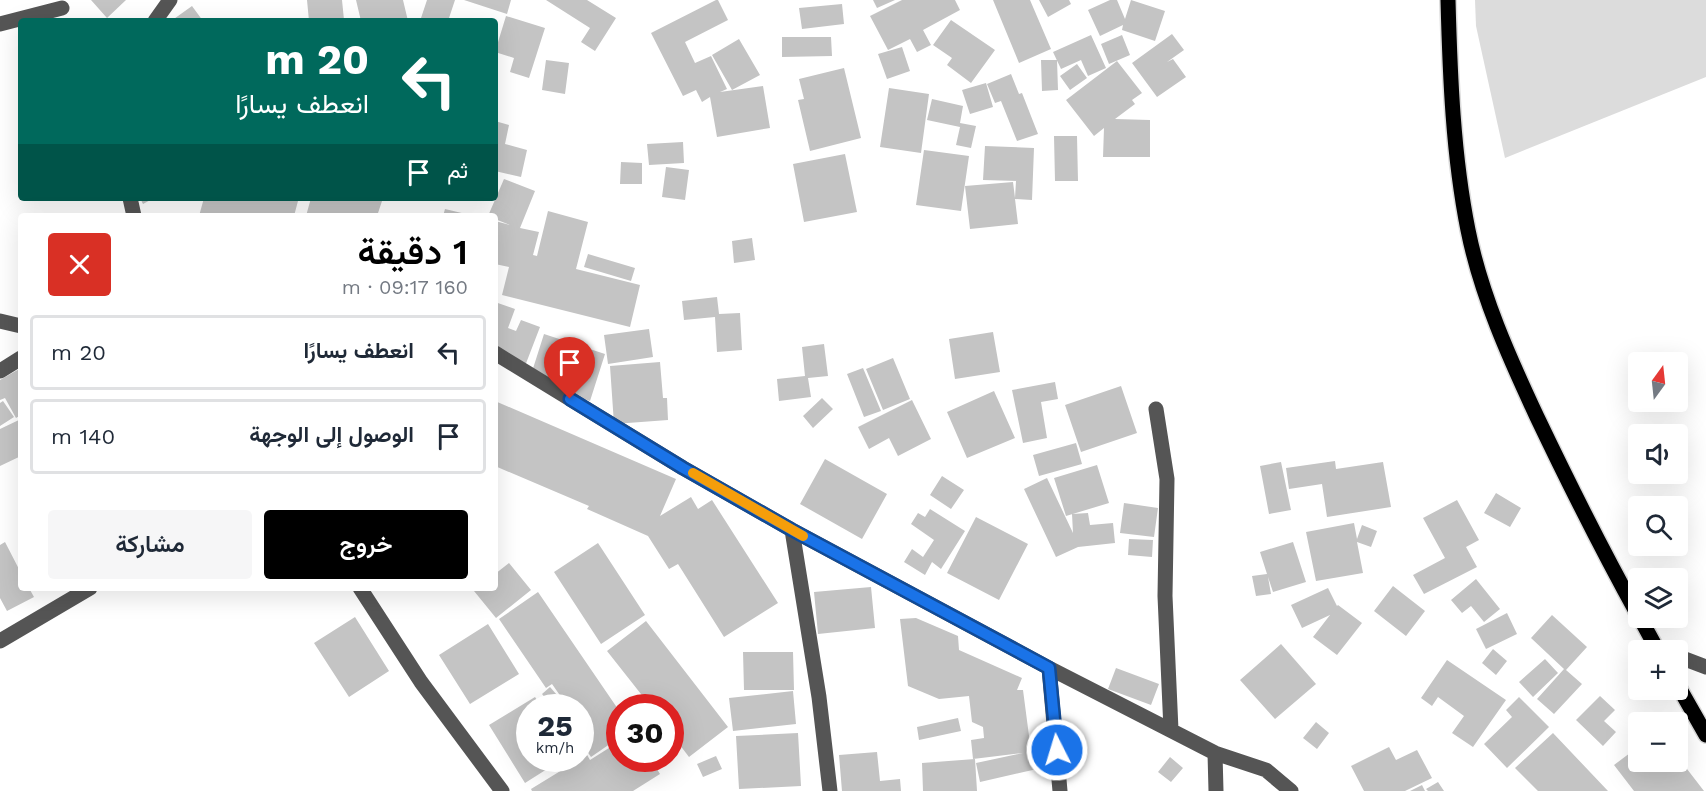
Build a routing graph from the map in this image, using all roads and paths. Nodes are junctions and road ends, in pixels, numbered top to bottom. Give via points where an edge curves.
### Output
1 (170, 0) edge
2 (1448, 0) edge
3 (62, 10) edge
4 (27, 18) edge
5 (157, 18) edge
6 (18, 20) edge
7 (0, 24) edge
8 (0, 321) edge
9 (18, 325) edge
10 (498, 355) edge
11 (18, 360) edge
12 (0, 371) edge
13 (1156, 409) dead end
14 (792, 530) junction
15 (85, 591) edge
16 (362, 591) edge
17 (1628, 596) edge
18 (0, 641) edge
19 (1688, 661) edge
20 (1049, 668) junction
21 (1706, 668) edge
22 (1686, 700) edge
23 (1171, 730) junction
24 (1706, 735) edge
25 (1215, 753) junction
26 (502, 791) edge
27 (830, 791) edge
28 (1060, 791) edge
29 (1216, 791) edge
30 (1291, 791) edge

1 - 5 street
2 - 17 main road via 1458,158 1468,230 1481,282 1518,376
3 - 4 street
6 - 7 street
8 - 9 street
10 - 14 street
11 - 12 street
13 - 23 street via 1167,479 1165,596
14 - 20 street
14 - 27 street
15 - 18 street
16 - 26 street via 421,682
19 - 21 street
20 - 23 street
20 - 28 street
22 - 24 main road
23 - 25 street
25 - 29 street
25 - 30 street via 1266,770

